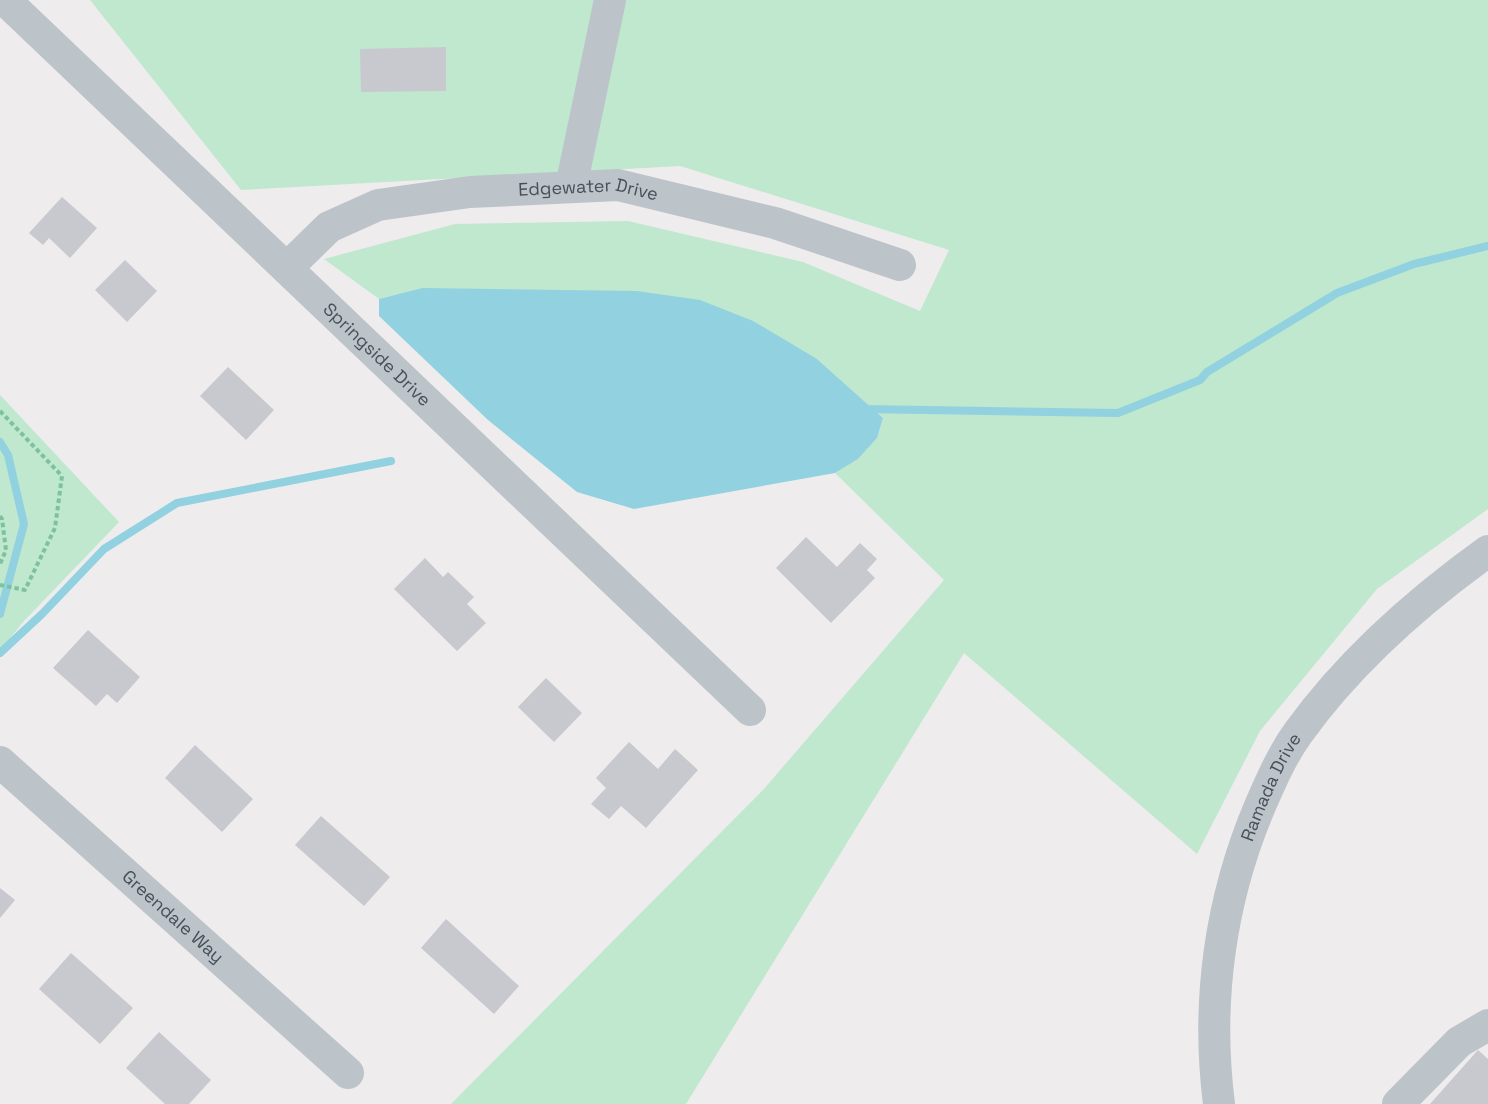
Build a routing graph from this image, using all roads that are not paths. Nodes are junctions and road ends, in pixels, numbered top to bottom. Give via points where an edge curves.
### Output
1 (5, 0) edge
2 (610, 0) edge
3 (571, 187) junction
4 (900, 265) dead end
5 (287, 268) junction
6 (1488, 551) edge
7 (750, 710) dead end
8 (0, 762) edge
9 (1488, 1025) edge
10 (348, 1073) dead end
11 (1219, 1104) edge
12 (1398, 1104) edge

1 - 5 street, Springside Drive
2 - 3 street
3 - 4 street, Edgewater Drive via 618,185 775,223
3 - 5 street, Edgewater Drive via 470,192 378,205 329,228
5 - 7 street, Springside Drive
6 - 11 street, Ramada Drive via 1374,646 1328,693 1296,735 1271,780 1234,879 1220,943 1214,1008
8 - 10 street, Greendale Way
9 - 12 street via 1459,1042

